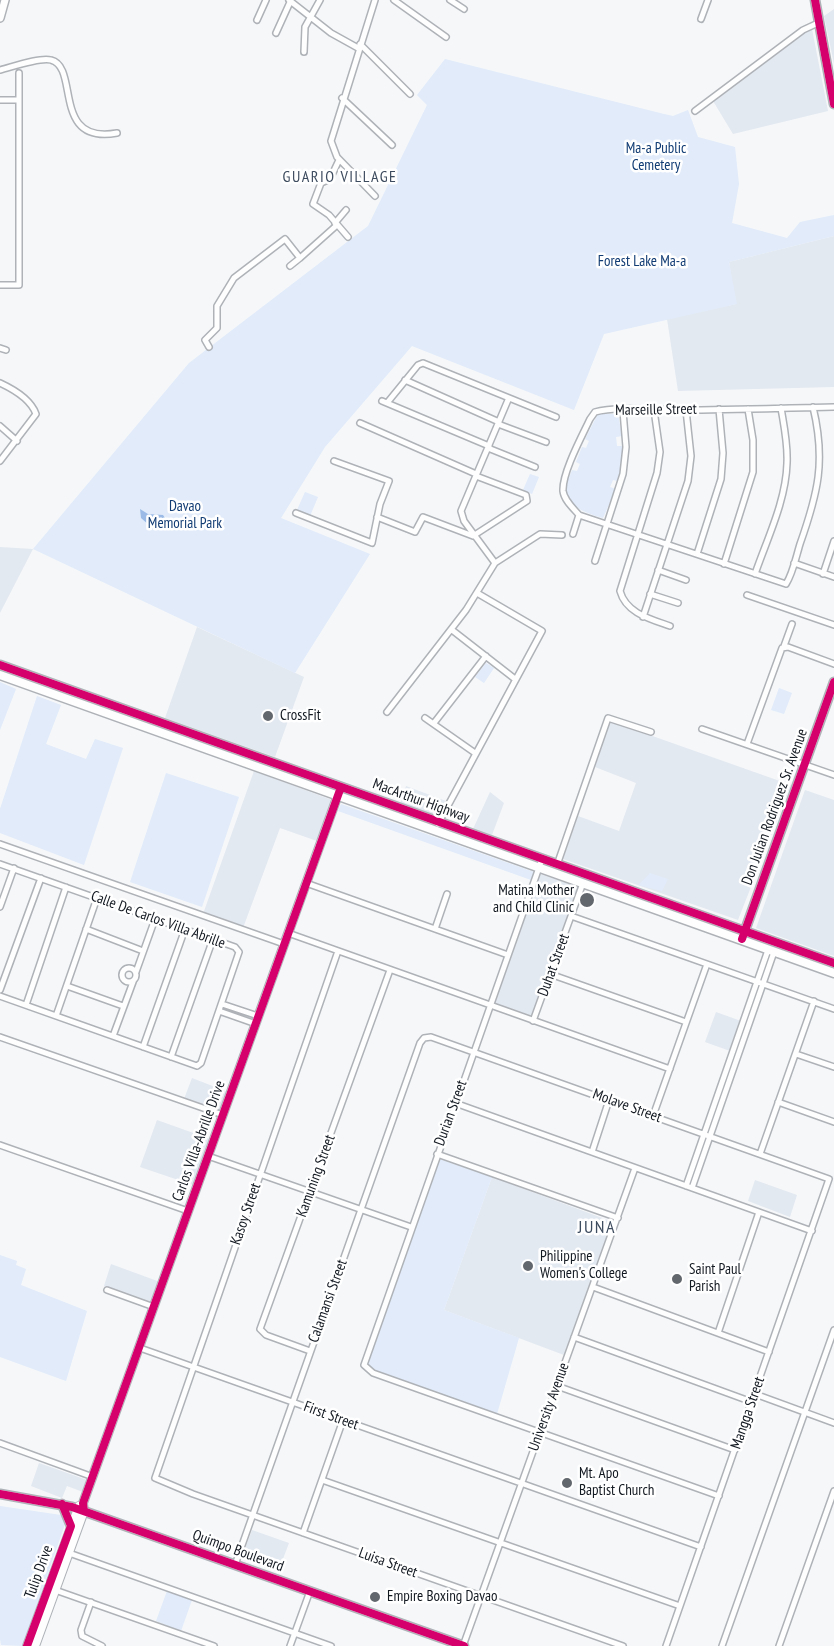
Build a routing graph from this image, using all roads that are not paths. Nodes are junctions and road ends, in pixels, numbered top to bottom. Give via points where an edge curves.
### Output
1 (5, 0) edge
2 (266, 0) edge
3 (290, 0) edge
4 (320, 0) edge
5 (375, 0) edge
6 (394, 0) edge
7 (450, 0) edge
8 (708, 0) edge
9 (815, 0) edge
10 (464, 9) dead end
11 (310, 16) junction
12 (0, 18) edge
13 (701, 19) dead end
14 (257, 20) dead end
15 (818, 22) junction
16 (276, 33) dead end
17 (446, 37) dead end
18 (359, 46) junction
19 (304, 52) dead end
20 (0, 70) edge
21 (19, 73) dead end
22 (410, 94) dead end
23 (342, 98) junction
24 (0, 100) edge
25 (19, 100) junction
26 (834, 104) edge
27 (695, 111) dead end
28 (117, 133) dead end
29 (392, 145) dead end
30 (339, 160) junction
31 (375, 196) dead end
32 (346, 210) dead end
33 (336, 224) junction
34 (348, 237) dead end
35 (300, 258) junction
36 (290, 266) dead end
37 (0, 285) edge
38 (209, 347) dead end
39 (405, 380) junction
40 (0, 383) edge
41 (508, 400) junction
42 (813, 407) junction
43 (834, 407) edge
44 (781, 408) junction
45 (719, 409) junction
46 (748, 409) junction
47 (654, 410) junction
48 (686, 410) junction
49 (623, 411) junction
50 (556, 417) dead end
51 (360, 423) dead end
52 (498, 423) junction
53 (0, 426) edge
54 (17, 441) junction
55 (546, 442) dead end
56 (488, 447) junction
57 (0, 461) edge
58 (334, 461) dead end
59 (535, 467) dead end
60 (476, 475) junction
61 (296, 513) dead end
62 (579, 514) junction
63 (377, 517) junction
64 (607, 524) junction
65 (573, 534) dead end
66 (639, 534) junction
67 (475, 535) junction
68 (562, 535) dead end
69 (834, 541) edge
70 (667, 544) junction
71 (697, 554) junction
72 (595, 561) dead end
73 (495, 563) junction
74 (794, 563) junction
75 (724, 564) junction
76 (658, 570) junction
77 (755, 574) junction
78 (824, 574) junction
79 (834, 577) edge
80 (686, 580) dead end
81 (477, 593) junction
82 (651, 594) junction
83 (747, 595) dead end
84 (678, 603) dead end
85 (643, 617) junction
86 (792, 624) dead end
87 (834, 625) edge
88 (670, 626) dead end
89 (452, 630) junction
90 (783, 647) junction
91 (486, 656) junction
92 (834, 664) edge
93 (0, 665) edge
94 (0, 675) edge
95 (515, 679) junction
96 (834, 682) edge
97 (95, 704) junction
98 (387, 712) dead end
99 (425, 718) dead end
100 (434, 723) junction
101 (702, 729) dead end
102 (651, 732) dead end
103 (747, 744) junction
104 (475, 753) junction
105 (804, 765) junction
106 (834, 775) edge
107 (339, 791) junction
108 (438, 826) junction
109 (0, 844) edge
110 (540, 863) junction
111 (0, 864) edge
112 (557, 865) junction
113 (14, 868) junction
114 (41, 878) junction
115 (584, 879) junction
116 (306, 883) junction
117 (66, 887) junction
118 (447, 894) dead end
119 (97, 898) junction
120 (0, 907) edge
121 (571, 916) junction
122 (156, 919) junction
123 (86, 929) junction
124 (185, 929) junction
125 (435, 929) junction
126 (288, 933) junction
127 (743, 936) junction
128 (213, 939) junction
129 (284, 944) junction
130 (143, 951) junction
131 (338, 951) junction
132 (771, 951) junction
133 (508, 955) junction
134 (834, 963) edge
135 (707, 964) junction
136 (390, 970) junction
137 (136, 972) junction
138 (834, 973) edge
139 (550, 974) junction
140 (132, 982) junction
141 (760, 982) junction
142 (67, 986) junction
143 (0, 990) edge
144 (0, 996) edge
145 (814, 1001) junction
146 (222, 1004) junction
147 (26, 1005) junction
148 (490, 1005) junction
149 (123, 1006) junction
150 (834, 1009) edge
151 (219, 1011) junction
152 (242, 1011) junction
153 (56, 1016) junction
154 (239, 1018) junction
155 (257, 1020) junction
156 (533, 1021) junction
157 (686, 1022) junction
158 (113, 1036) junction
159 (0, 1037) edge
160 (424, 1038) joint
161 (144, 1047) junction
162 (473, 1052) junction
163 (796, 1054) junction
164 (171, 1057) junction
165 (834, 1067) edge
166 (670, 1069) junction
167 (609, 1100) junction
168 (778, 1102) junction
169 (455, 1103) junction
170 (223, 1115) junction
171 (653, 1116) junction
172 (834, 1122) edge
173 (707, 1135) junction
174 (0, 1145) edge
175 (592, 1152) junction
176 (437, 1154) junction
177 (760, 1154) junction
178 (208, 1156) junction
179 (635, 1168) junction
180 (260, 1174) junction
181 (829, 1179) joint
182 (689, 1187) junction
183 (311, 1192) junction
184 (361, 1209) junction
185 (188, 1211) junction
186 (759, 1212) junction
187 (618, 1218) junction
188 (411, 1227) junction
189 (812, 1231) junction
190 (593, 1287) junction
191 (107, 1290) dead end
192 (154, 1307) junction
193 (834, 1330) edge
194 (718, 1333) junction
195 (574, 1337) junction
196 (140, 1347) junction
197 (310, 1351) junction
198 (770, 1352) junction
199 (192, 1366) junction
200 (557, 1386) junction
201 (755, 1394) junction
202 (292, 1402) junction
203 (752, 1402) junction
204 (805, 1412) junction
205 (343, 1420) junction
206 (834, 1422) edge
207 (540, 1434) junction
208 (0, 1443) edge
209 (735, 1450) junction
210 (93, 1476) junction
211 (155, 1478) joint
212 (322, 1480) junction
213 (522, 1484) junction
214 (834, 1491) edge
215 (0, 1494) edge
216 (719, 1496) junction
217 (62, 1503) junction
218 (81, 1507) junction
219 (252, 1515) junction
220 (71, 1526) junction
221 (303, 1533) junction
222 (501, 1542) junction
223 (701, 1547) junction
224 (69, 1553) junction
225 (235, 1565) junction
226 (55, 1590) junction
227 (310, 1591) junction
228 (481, 1596) junction
229 (92, 1602) junction
230 (680, 1606) junction
231 (295, 1634) junction
232 (27, 1646) edge
233 (35, 1646) edge
234 (102, 1646) edge
235 (214, 1646) edge
236 (290, 1646) edge
237 (331, 1646) edge
238 (464, 1646) edge
239 (623, 1646) edge
240 (666, 1646) edge
241 (722, 1646) edge
242 (779, 1646) edge

1 - 12 street
2 - 14 street
3 - 11 street
3 - 16 street
4 - 11 street
5 - 18 street
6 - 17 street
7 - 10 street
8 - 13 street
9 - 15 main road
11 - 18 street
11 - 19 street via 305,27
15 - 26 main road
15 - 27 street
18 - 22 street
18 - 23 street
20 - 28 street via 47,59 56,62 80,125 93,132
21 - 25 street
23 - 29 street
23 - 30 street via 331,141
24 - 25 street
25 - 37 street via 19,285
30 - 31 street
30 - 33 street via 330,179 321,183 313,204
32 - 33 street
33 - 34 street
33 - 35 street
35 - 36 street
35 - 38 street via 285,239 240,271 219,302 217,328 205,340
39 - 41 street via 421,363
39 - 52 street
39 - 56 street via 385,402
40 - 54 street via 36,411 34,420
41 - 50 street
41 - 52 street
42 - 43 street, Marseille Street
42 - 44 street, Marseille Street
42 - 74 street via 822,455 821,474
44 - 46 street, Marseille Street
44 - 77 street via 787,445 786,475
45 - 46 street, Marseille Street
45 - 48 street, Marseille Street
45 - 71 street via 721,479
46 - 75 street via 753,472
47 - 48 street, Marseille Street
47 - 49 street, Marseille Street
47 - 66 street via 660,452
48 - 70 street via 690,467
49 - 62 street, Marseille Street via 595,412 580,439 563,492
49 - 64 street via 625,465
51 - 60 street
52 - 55 street
52 - 56 street
53 - 54 street
54 - 57 street
56 - 59 street
56 - 60 street
58 - 63 street via 389,481
60 - 67 street via 461,511
60 - 67 street via 528,498
61 - 63 street via 370,544
62 - 64 street
62 - 65 street
63 - 67 street via 415,532 423,518
64 - 66 street
64 - 72 street
66 - 70 street
66 - 85 street via 621,594 634,612
67 - 73 street
68 - 73 street via 540,534
69 - 78 street
70 - 71 street
70 - 76 street
71 - 75 street
73 - 81 street
74 - 77 street via 786,584
74 - 78 street
75 - 77 street
76 - 80 street
76 - 82 street
78 - 79 street
81 - 89 street
81 - 95 street via 542,631
82 - 84 street
82 - 85 street
83 - 87 street
85 - 88 street
86 - 90 street
89 - 91 street
89 - 98 street
90 - 92 street
90 - 103 street
91 - 95 street
91 - 100 street
93 - 97 main road, MacArthur Highway
94 - 97 main road, MacArthur Highway
95 - 104 street
96 - 105 main road, Don Julian Rodriguez Sr. Avenue
97 - 107 main road, MacArthur Highway
99 - 100 street
100 - 104 street
101 - 103 street
102 - 112 street via 608,718
103 - 105 street
104 - 108 street
105 - 106 street
105 - 127 main road, Don Julian Rodriguez Sr. Avenue
107 - 108 main road, MacArthur Highway
107 - 116 main road, Carlos Villa-Abrille Drive
108 - 110 main road, MacArthur Highway
109 - 129 street
110 - 112 main road, MacArthur Highway
110 - 115 main road, MacArthur Highway
110 - 133 street, Durian Street
111 - 113 street, Calle De Carlos Villa Abrille
112 - 115 main road, MacArthur Highway
113 - 114 street, Calle De Carlos Villa Abrille
113 - 120 street
114 - 117 street, Calle De Carlos Villa Abrille
114 - 143 street
115 - 121 street, Duhat Street
115 - 127 main road, MacArthur Highway
116 - 125 street
116 - 126 main road, Carlos Villa-Abrille Drive
117 - 119 street, Calle De Carlos Villa Abrille
117 - 147 street
118 - 125 street
119 - 122 street, Calle De Carlos Villa Abrille
119 - 123 street
121 - 135 street
121 - 139 street, Duhat Street
122 - 124 street, Calle De Carlos Villa Abrille
122 - 130 street
123 - 130 street
123 - 142 street
124 - 128 street, Calle De Carlos Villa Abrille
124 - 161 street
125 - 133 street
126 - 129 main road, Carlos Villa-Abrille Drive
126 - 131 street
127 - 132 main road, MacArthur Highway
127 - 134 main road, MacArthur Highway
128 - 146 street, Calle De Carlos Villa Abrille via 239,950
128 - 164 street
129 - 155 main road, Carlos Villa-Abrille Drive
130 - 137 street
131 - 136 street
131 - 180 street, Kasoy Street
132 - 138 main road, MacArthur Highway
132 - 141 street
133 - 148 street, Durian Street
135 - 141 street
135 - 157 street
136 - 148 street
136 - 183 street, Kamuning Street
137 - 140 street
137 - 140 street via 128,968 123,972 124,981
139 - 156 street, Duhat Street
139 - 157 street
140 - 149 street
141 - 145 street
141 - 173 street
142 - 149 street
142 - 153 street
144 - 147 street, Calle De Carlos Villa Abrille
145 - 150 street
145 - 163 street
146 - 151 street, Calle De Carlos Villa Abrille
146 - 152 street
147 - 153 street, Calle De Carlos Villa Abrille
148 - 156 street
148 - 162 street, Durian Street
149 - 158 street
151 - 154 street
151 - 164 street, Calle De Carlos Villa Abrille via 200,1065
152 - 154 street
152 - 155 street
153 - 158 street, Calle De Carlos Villa Abrille
154 - 155 street
155 - 170 main road, Carlos Villa-Abrille Drive
156 - 166 street
157 - 166 street
158 - 161 street, Calle De Carlos Villa Abrille
159 - 170 street
160 - 162 street, Molave Street
160 - 184 street, Calamansi Street
161 - 164 street, Calle De Carlos Villa Abrille
162 - 167 street, Molave Street
162 - 169 street, Durian Street
163 - 165 street
163 - 168 street
166 - 171 street
167 - 171 street, Molave Street
167 - 175 street
168 - 172 street
168 - 177 street
169 - 175 street
169 - 176 street, Durian Street
170 - 178 main road, Carlos Villa-Abrille Drive
171 - 173 street, Molave Street
173 - 177 street, Molave Street
173 - 182 street
174 - 185 street
175 - 179 street
176 - 187 street
176 - 188 street, Durian Street
177 - 181 street, Molave Street
178 - 180 street
178 - 185 main road, Carlos Villa-Abrille Drive
179 - 182 street
179 - 187 street, University Avenue
180 - 183 street
180 - 199 street, Kasoy Street
181 - 189 street, Mangga Street
182 - 186 street
183 - 184 street
183 - 197 street, Kamuning Street via 260,1329 266,1335
184 - 188 street
184 - 197 street, Calamansi Street
185 - 192 main road, Carlos Villa-Abrille Drive
186 - 189 street
186 - 194 street
187 - 190 street, University Avenue
188 - 207 street, Durian Street via 364,1360 365,1368
189 - 198 street, Mangga Street
190 - 194 street
190 - 195 street, University Avenue
191 - 192 street
192 - 196 main road, Carlos Villa-Abrille Drive
193 - 204 street
194 - 198 street
195 - 200 street, University Avenue
195 - 203 street
196 - 199 street, First Street
196 - 210 main road, Carlos Villa-Abrille Drive
197 - 202 street, Calamansi Street
198 - 201 street, Mangga Street
199 - 202 street, First Street
199 - 211 street, Kasoy Street
200 - 207 street, University Avenue
200 - 209 street
201 - 203 street, Mangga Street
201 - 204 street
202 - 205 street, First Street
202 - 219 street, Calamansi Street
203 - 209 street, Mangga Street
204 - 206 street
204 - 241 street
205 - 212 street
205 - 213 street, First Street
207 - 213 street, University Avenue
207 - 216 street
208 - 210 street
209 - 216 street, Mangga Street
210 - 218 main road, Carlos Villa-Abrille Drive
211 - 219 street, Luisa Street
212 - 221 street
212 - 222 street
213 - 222 street, University Avenue
213 - 223 street, First Street
214 - 242 street
215 - 217 main road, Quimpo Boulevard
216 - 223 street, Mangga Street
217 - 218 main road, Quimpo Boulevard
217 - 220 main road
218 - 220 main road, Tulip Drive
218 - 224 main road, Tulip Drive
218 - 225 main road, Quimpo Boulevard
219 - 221 street, Luisa Street
219 - 225 street, Calamansi Street
220 - 232 main road, Tulip Drive
221 - 228 street, Luisa Street
222 - 228 street, University Avenue
222 - 230 street
223 - 230 street, Mangga Street
224 - 226 main road, Tulip Drive
224 - 231 street
225 - 227 main road, Quimpo Boulevard
226 - 229 street
226 - 233 main road, Tulip Drive
227 - 231 street
227 - 238 main road, Quimpo Boulevard
228 - 238 street, University Avenue
228 - 239 street, Luisa Street
229 - 234 street via 82,1636
229 - 235 street
230 - 240 street, Mangga Street
231 - 236 street
231 - 237 street

